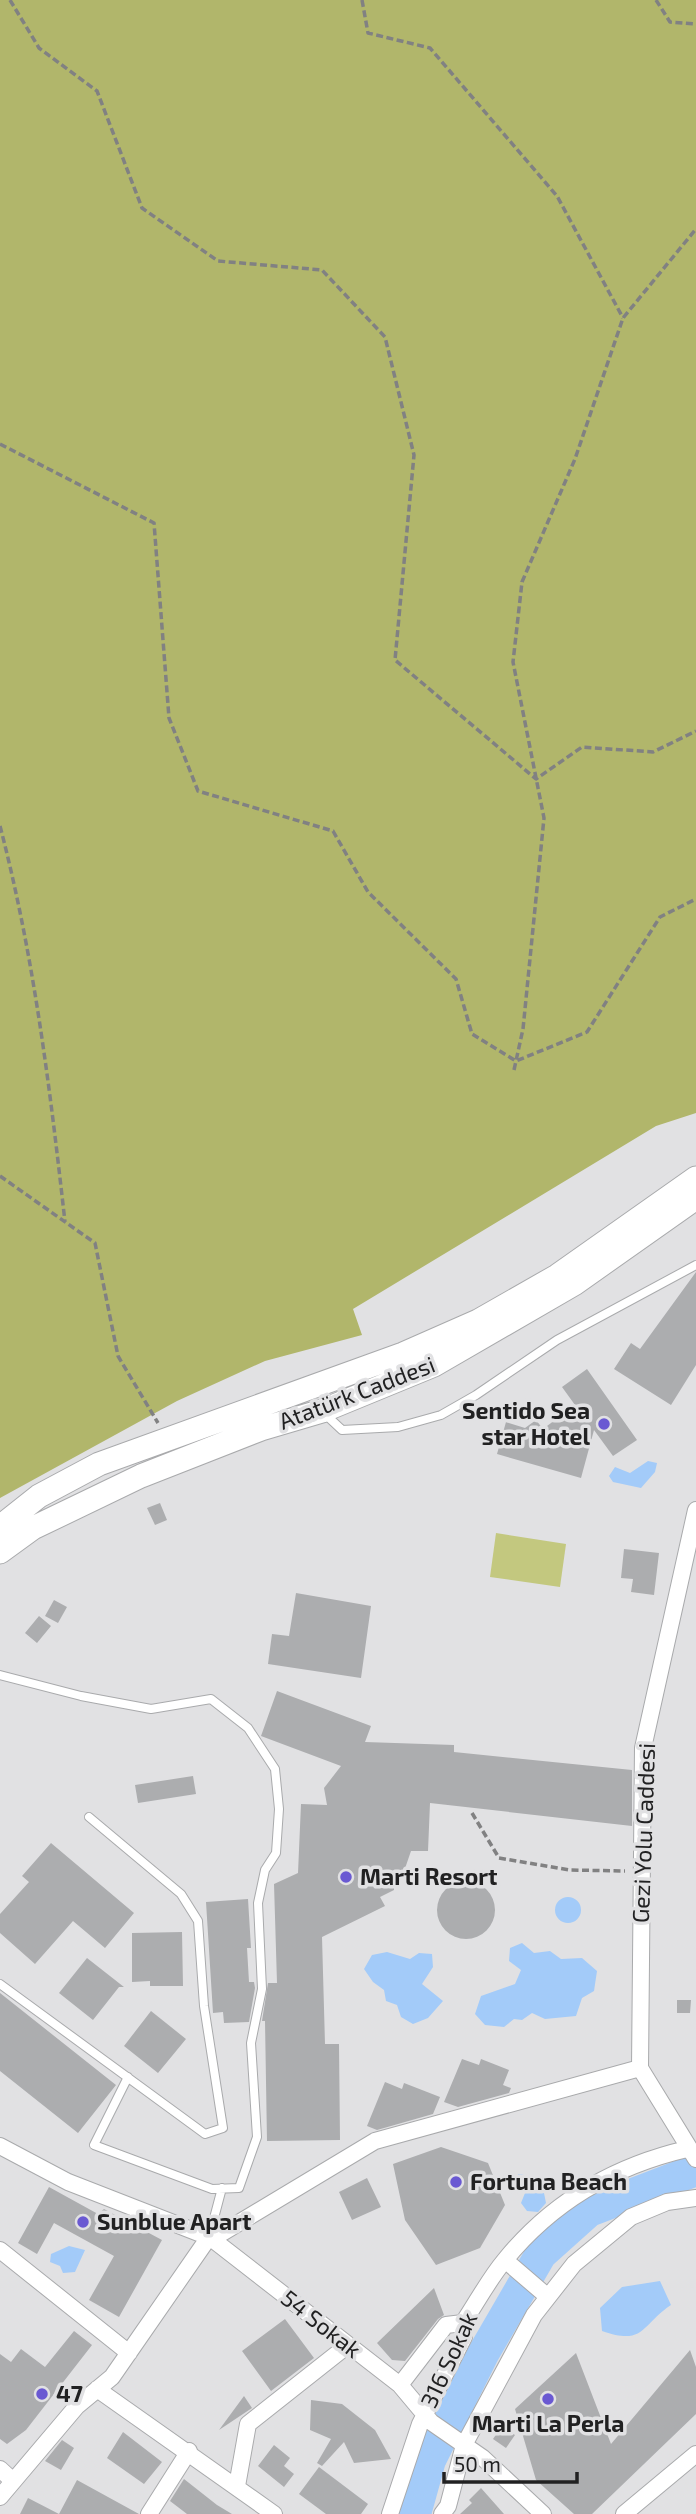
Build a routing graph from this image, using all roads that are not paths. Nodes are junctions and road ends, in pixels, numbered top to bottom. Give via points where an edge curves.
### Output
1 (696, 1178) edge
2 (696, 1198) edge
3 (696, 1265) edge
4 (322, 1411) junction
5 (696, 1510) edge
6 (0, 1527) edge
7 (0, 1552) edge
8 (0, 1675) edge
9 (89, 1817) dead end
10 (0, 1984) edge
11 (640, 2068) junction
12 (128, 2077) junction
13 (0, 2146) edge
14 (692, 2155) edge
15 (222, 2188) junction
16 (696, 2198) edge
17 (210, 2238) junction
18 (0, 2250) edge
19 (509, 2264) junction
20 (542, 2292) junction
21 (463, 2323) junction
22 (348, 2345) junction
23 (130, 2353) junction
24 (400, 2385) junction
25 (97, 2389) junction
26 (428, 2418) junction
27 (458, 2442) junction
28 (189, 2451) junction
29 (696, 2454) edge
30 (0, 2469) edge
31 (13, 2481) junction
32 (237, 2486) junction
33 (0, 2497) edge
34 (149, 2514) edge
35 (274, 2514) edge
36 (390, 2514) edge
37 (442, 2514) edge
38 (543, 2514) edge
39 (624, 2514) edge

1 - 6 street, Atatürk Caddesi via 557,1276 478,1321 403,1354 99,1464 39,1496
2 - 4 street, Atatürk Caddesi via 574,1284 484,1338 435,1365
3 - 4 lane via 557,1340 441,1415 398,1427 342,1430
4 - 7 street, Atatürk Caddesi via 261,1429 141,1476 33,1528
5 - 11 street, Gezi Yolu Caddesi via 643,1748
8 - 15 lane via 151,1709 211,1699 248,1728 275,1769 279,1809 276,1853 265,1870 258,1903 261,1989 251,2043 257,2137 239,2188
9 - 12 lane via 181,1894 198,1921 204,2006 223,2128 205,2134
10 - 12 lane
11 - 14 street
11 - 17 street via 375,2141
12 - 15 lane via 94,2145 212,2189
13 - 17 street, 54 Sokak via 68,2182
14 - 19 street, 316 Sokak via 650,2158 567,2199
15 - 17 lane
16 - 20 street via 667,2202 631,2217
17 - 22 street, 54 Sokak
17 - 23 street
18 - 23 street
19 - 20 street
19 - 21 street, 316 Sokak
20 - 27 street via 534,2315
21 - 24 street via 446,2325
21 - 26 street, 316 Sokak via 464,2337
22 - 24 street, 54 Sokak
22 - 32 street via 248,2424
23 - 25 street
24 - 26 street, 54 Sokak
25 - 28 street
25 - 31 street
26 - 27 street, 54 Sokak
26 - 36 street, 316 Sokak
27 - 37 street via 448,2506
27 - 38 street, 54 Sokak
28 - 32 street
28 - 34 street
29 - 39 street
30 - 31 street
31 - 33 street
32 - 35 street

